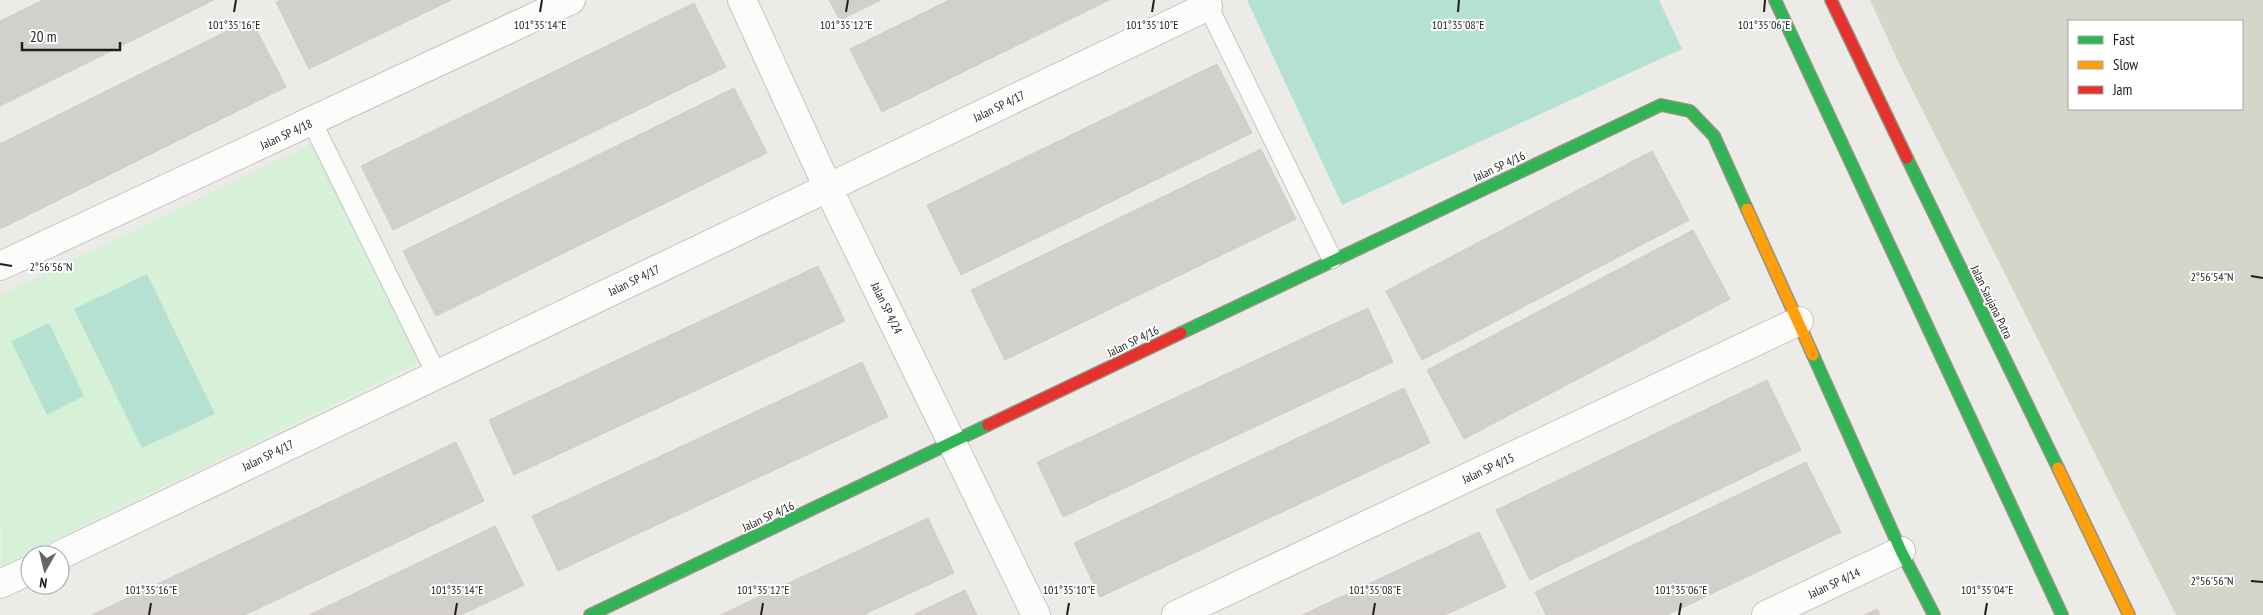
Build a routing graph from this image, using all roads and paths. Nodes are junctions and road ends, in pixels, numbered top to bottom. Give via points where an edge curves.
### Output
1 (571, 0) edge
2 (742, 0) edge
3 (1775, 0) edge
4 (1831, 0) edge
5 (1206, 3) edge
6 (312, 122) junction
7 (828, 188) junction
8 (1332, 259) junction
9 (0, 266) edge
10 (1799, 321) junction
11 (437, 375) junction
12 (953, 444) junction
13 (70, 551) edge
14 (1901, 551) junction
15 (20, 575) edge
16 (0, 584) edge
17 (590, 615) edge
18 (1036, 615) edge
19 (1176, 615) edge
20 (1766, 615) edge
21 (1934, 615) edge
22 (2062, 615) edge
23 (2129, 615) edge

1 - 6 street, Jalan SP 4/18
2 - 7 street, Jalan SP 4/24
3 - 22 street
4 - 23 street, Jalan Saujana Putra
5 - 7 street, Jalan SP 4/17
5 - 8 lane
6 - 9 street, Jalan SP 4/18
6 - 11 lane
7 - 11 street, Jalan SP 4/17
7 - 12 street, Jalan SP 4/24
8 - 10 street, Jalan SP 4/16 via 1661,105 1690,111 1714,136
8 - 12 street, Jalan SP 4/16
10 - 14 street
10 - 19 street, Jalan SP 4/15
11 - 13 street, Jalan SP 4/17
12 - 17 street, Jalan SP 4/16
12 - 18 street, Jalan SP 4/24
14 - 20 street, Jalan SP 4/14
14 - 21 street
15 - 16 street

